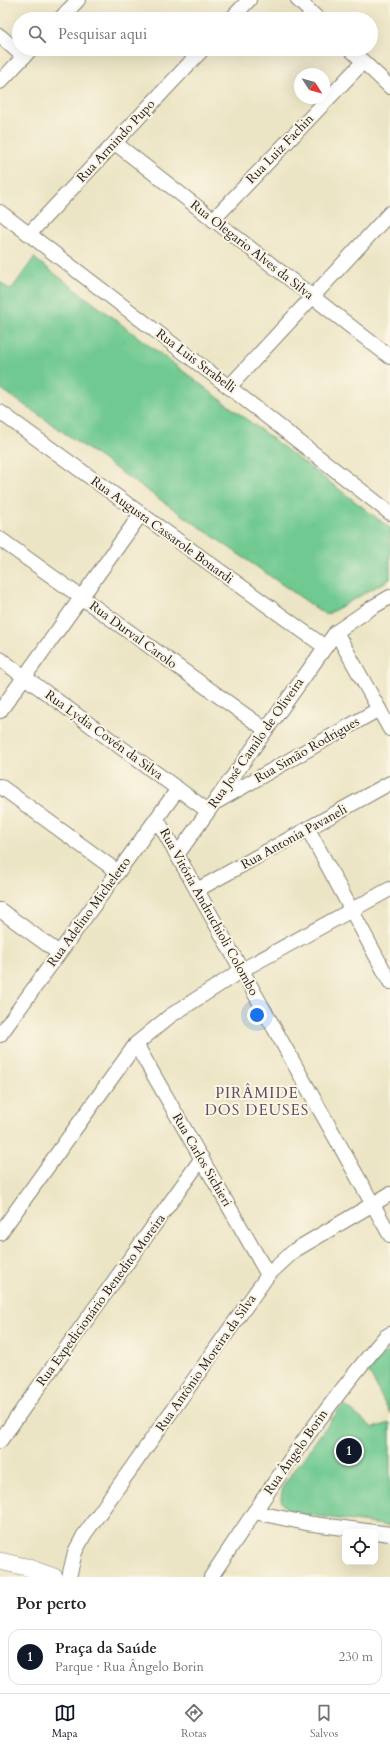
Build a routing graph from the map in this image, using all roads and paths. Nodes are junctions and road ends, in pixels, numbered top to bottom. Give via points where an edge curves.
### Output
1 (78, 0) edge
2 (249, 0) edge
3 (298, 0) edge
4 (67, 12) edge
5 (238, 12) edge
6 (311, 12) edge
7 (0, 36) edge
8 (12, 43) edge
9 (25, 56) edge
10 (196, 56) edge
11 (357, 56) edge
12 (363, 62) junction
13 (0, 82) edge
14 (390, 87) edge
15 (115, 143) junction
16 (0, 212) edge
17 (390, 213) edge
18 (213, 220) junction
19 (29, 234) junction
20 (312, 297) junction
21 (390, 357) edge
22 (229, 387) junction
23 (0, 412) edge
24 (390, 513) edge
25 (141, 514) junction
26 (0, 539) edge
27 (81, 597) junction
28 (390, 597) edge
29 (336, 632) junction
30 (325, 647) junction
31 (0, 659) edge
32 (25, 676) junction
33 (379, 709) junction
34 (0, 711) edge
35 (390, 728) edge
36 (266, 730) junction
37 (390, 783) edge
38 (0, 786) edge
39 (178, 789) junction
40 (211, 807) junction
41 (157, 819) junction
42 (308, 829) junction
43 (177, 855) junction
44 (118, 872) junction
45 (390, 889) edge
46 (197, 890) junction
47 (0, 910) edge
48 (352, 910) junction
49 (60, 953) junction
50 (242, 970) junction
51 (390, 982) edge
52 (0, 1035) edge
53 (136, 1044) junction
54 (202, 1158) junction
55 (390, 1194) edge
56 (372, 1204) junction
57 (0, 1233) edge
58 (390, 1235) edge
59 (268, 1275) junction
60 (390, 1334) edge
61 (0, 1441) edge
62 (254, 1512) junction
63 (352, 1529) edge
64 (378, 1532) edge
65 (390, 1534) edge
66 (0, 1561) edge
67 (54, 1577) edge
68 (69, 1577) edge
69 (211, 1577) edge

1 - 4 street
2 - 5 street
3 - 6 street
7 - 8 street
9 - 13 street
10 - 15 street, Rua Armindo Pupo
11 - 12 street
12 - 14 street
12 - 18 street, Rua Luiz Fachin
15 - 18 street, Rua Olegario Alves da Silva
15 - 19 street, Rua Armindo Pupo
16 - 19 street, Rua Luis Strabelli
17 - 20 street
18 - 20 street, Rua Olegario Alves da Silva
19 - 22 street, Rua Luis Strabelli
20 - 21 street, Rua Olegario Alves da Silva
20 - 22 street
22 - 24 street, Rua Luis Strabelli
23 - 25 street, Rua Augusta Cassarole Bonardi
25 - 27 street
25 - 30 street, Rua Augusta Cassarole Bonardi
26 - 27 street, Rua Durval Carolo
27 - 32 street
27 - 36 street, Rua Durval Carolo
28 - 29 street
29 - 30 street, Rua José Camilo de Oliveira
29 - 33 street
30 - 36 street, Rua José Camilo de Oliveira
31 - 32 street, Rua Lydia Covén da Silva
32 - 34 street
32 - 39 street, Rua Lydia Covén da Silva
33 - 35 street
33 - 40 street, Rua Simão Rodrigues
36 - 40 street, Rua José Camilo de Oliveira
37 - 42 street, Rua Antonia Pavaneli
38 - 44 street
39 - 40 street, Rua Lydia Covén da Silva
39 - 41 street, Rua Adelino Micheletto
40 - 43 street, Rua José Camilo de Oliveira
41 - 43 street, Rua Vitória Andruchioli Colombo
41 - 44 street, Rua Adelino Micheletto
42 - 46 street, Rua Antonia Pavaneli
42 - 48 street
43 - 46 street, Rua Vitória Andruchioli Colombo
44 - 49 street, Rua Adelino Micheletto
45 - 48 street
46 - 50 street, Rua Vitória Andruchioli Colombo
47 - 49 street
48 - 50 street
48 - 51 street
49 - 52 street, Rua Adelino Micheletto
50 - 53 street via 170,1016
50 - 56 street, Rua Vitória Andruchioli Colombo
53 - 54 street, Rua Carlos Sichieri
53 - 57 street
54 - 59 street, Rua Carlos Sichieri
54 - 61 street, Rua Expedicionário Benedito Moreira
55 - 56 street, Rua Antônio Moreira da Silva
56 - 58 street, Rua Vitória Andruchioli Colombo
56 - 59 street, Rua Antônio Moreira da Silva via 295,1250
59 - 68 street, Rua Antônio Moreira da Silva via 84,1536 75,1552
60 - 62 street, Rua Ângelo Borin via 362,1364 302,1441
62 - 63 street
62 - 69 street, Rua Ângelo Borin
64 - 65 street
66 - 67 street

